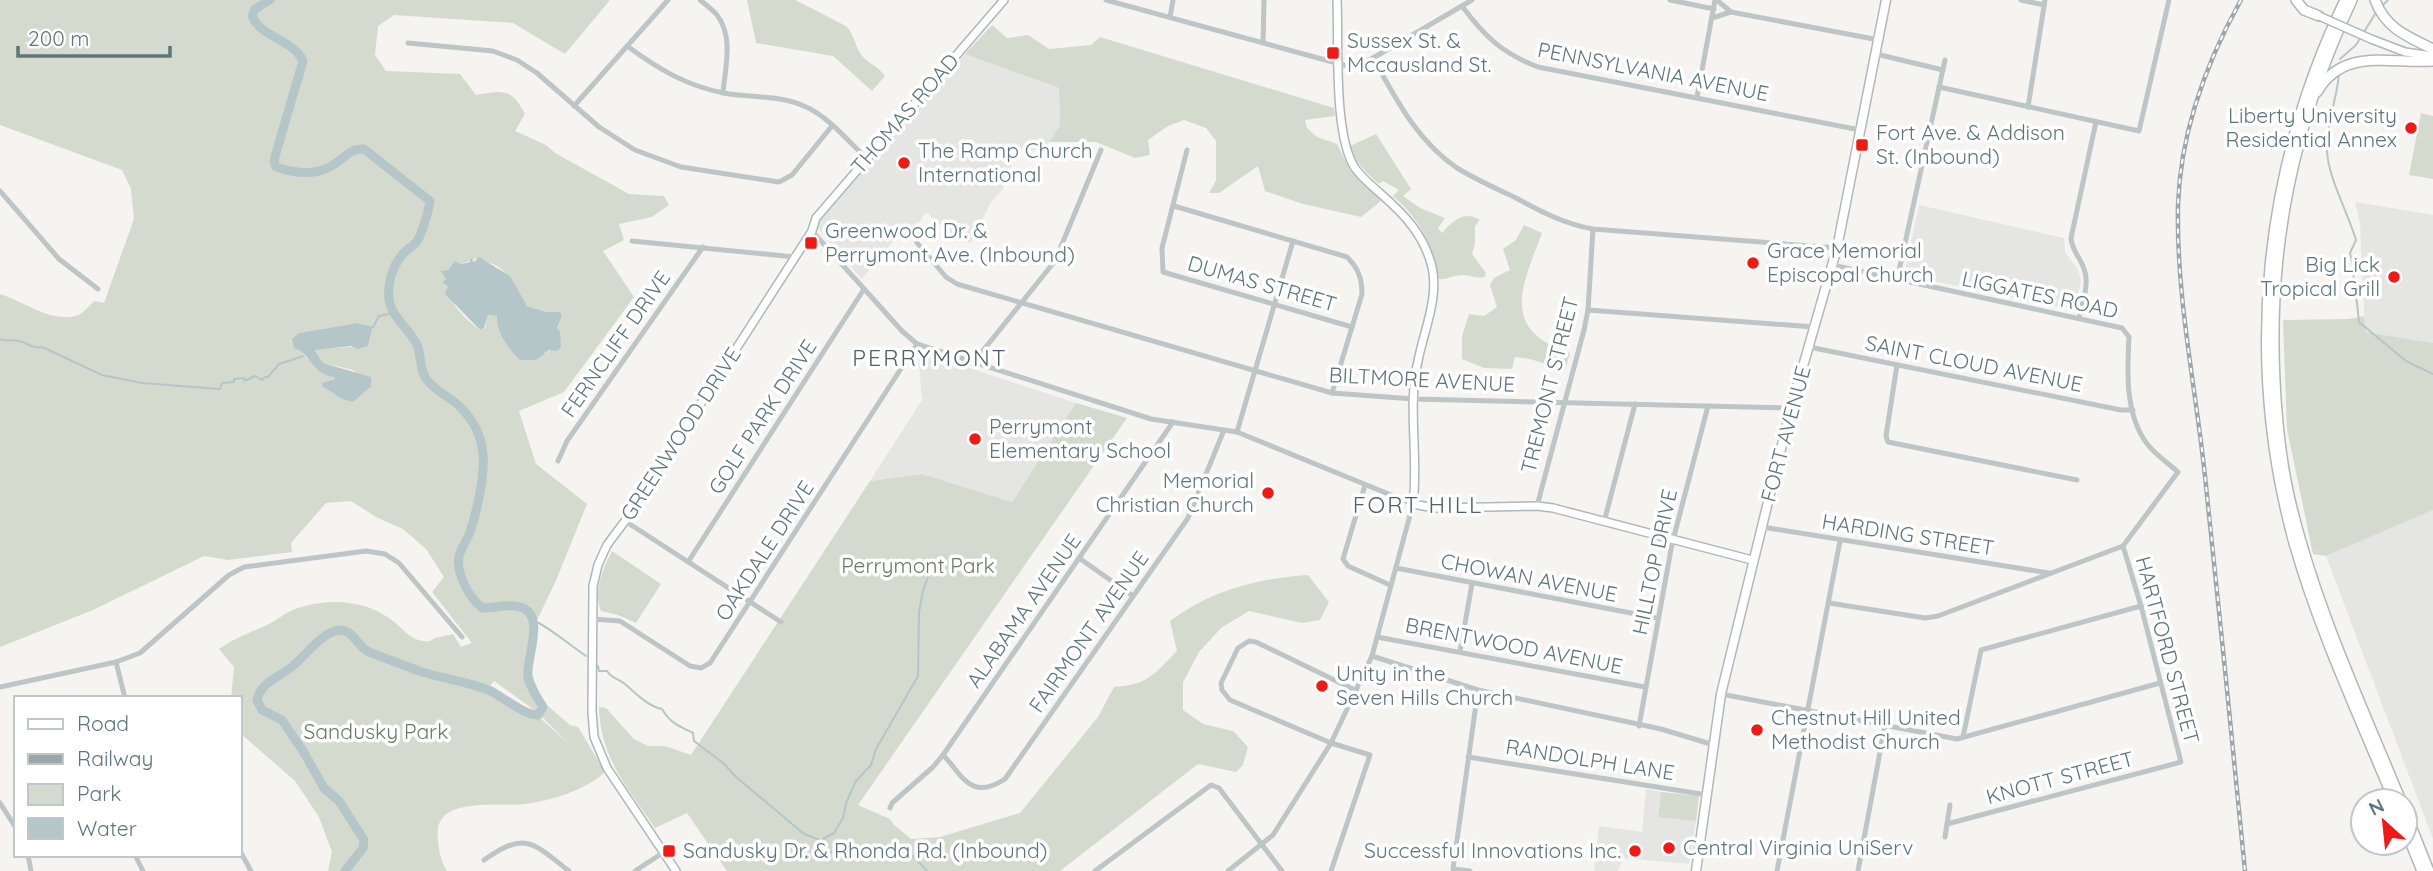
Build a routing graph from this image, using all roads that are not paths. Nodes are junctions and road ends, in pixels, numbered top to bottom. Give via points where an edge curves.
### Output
1 (668, 0) edge
2 (700, 0) edge
3 (1004, 0) edge
4 (1106, 0) edge
5 (1173, 0) edge
6 (1264, 0) edge
7 (1338, 0) edge
8 (1472, 0) edge
9 (1670, 0) edge
10 (1716, 0) edge
11 (1886, 0) edge
12 (2021, 0) edge
13 (2169, 0) edge
14 (2296, 0) edge
15 (2302, 0) edge
16 (2338, 0) edge
17 (2345, 0) edge
18 (2352, 0) edge
19 (2375, 0) edge
20 (2045, 2) edge
21 (1462, 6) junction
22 (1714, 9) junction
23 (1731, 12) junction
24 (2319, 16) junction
25 (1170, 17) junction
26 (1712, 18) junction
27 (2335, 21) junction
28 (1879, 40) junction
29 (408, 43) dead end
30 (1264, 43) junction
31 (627, 46) junction
32 (2433, 49) edge
33 (1876, 54) junction
34 (1373, 58) junction
35 (2433, 58) edge
36 (1945, 60) dead end
37 (1339, 64) junction
38 (1943, 70) junction
39 (1939, 87) junction
40 (723, 93) junction
41 (1697, 97) junction
42 (574, 106) junction
43 (2028, 107) junction
44 (2308, 109) junction
45 (2096, 122) junction
46 (832, 126) junction
47 (1860, 130) junction
48 (1101, 150) dead end
49 (1187, 150) dead end
50 (866, 159) junction
51 (0, 191) edge
52 (1174, 206) junction
53 (1593, 229) junction
54 (812, 231) junction
55 (632, 241) dead end
56 (1293, 241) junction
57 (917, 243) dead end
58 (703, 247) junction
59 (1837, 248) junction
60 (795, 257) junction
61 (1832, 265) junction
62 (1897, 280) junction
63 (98, 289) dead end
64 (864, 289) junction
65 (1023, 303) junction
66 (1274, 305) junction
67 (1588, 310) junction
68 (2079, 318) junction
69 (1352, 327) junction
70 (1814, 327) junction
71 (917, 344) junction
72 (1809, 347) junction
73 (973, 363) junction
74 (1898, 365) junction
75 (1254, 372) junction
76 (1332, 393) junction
77 (1414, 399) junction
78 (1563, 402) junction
79 (1634, 404) junction
80 (1708, 407) junction
81 (1791, 408) junction
82 (2133, 410) junction
83 (1173, 422) junction
84 (1224, 430) junction
85 (1237, 432) junction
86 (558, 461) dead end
87 (2077, 480) dead end
88 (1365, 485) junction
89 (1413, 504) junction
90 (1537, 506) junction
91 (625, 521) junction
92 (1604, 522) junction
93 (1762, 527) junction
94 (1674, 540) junction
95 (1840, 541) junction
96 (2123, 546) junction
97 (1079, 558) junction
98 (1752, 560) junction
99 (688, 562) junction
100 (1396, 568) junction
101 (2050, 573) junction
102 (1472, 584) junction
103 (1390, 585) junction
104 (1133, 596) junction
105 (750, 603) junction
106 (1829, 603) junction
107 (2141, 606) junction
108 (1657, 618) junction
109 (593, 619) junction
110 (780, 622) dead end
111 (461, 637) dead end
112 (1377, 637) junction
113 (1460, 651) junction
114 (1372, 656) junction
115 (116, 662) junction
116 (2160, 682) junction
117 (0, 687) edge
118 (1645, 687) junction
119 (1478, 690) junction
120 (1357, 691) junction
121 (1721, 695) junction
122 (124, 696) edge
123 (1807, 711) junction
124 (1885, 725) junction
125 (1639, 726) junction
126 (1963, 737) junction
127 (1331, 743) junction
128 (1714, 746) junction
129 (943, 755) junction
130 (1468, 757) junction
131 (2181, 762) joint
132 (2388, 787) edge
133 (2395, 787) edge
134 (1707, 794) junction
135 (0, 803) edge
136 (1950, 805) dead end
137 (890, 808) dead end
138 (1947, 824) junction
139 (14, 825) edge
140 (1945, 837) dead end
141 (1262, 845) junction
142 (2419, 846) edge
143 (664, 852) junction
144 (242, 855) edge
145 (484, 859) dead end
146 (251, 871) edge
147 (569, 871) edge
148 (635, 871) edge
149 (676, 871) edge
150 (1095, 871) edge
151 (1227, 871) edge
152 (1282, 871) edge
153 (1331, 871) edge
154 (1470, 871) edge
155 (1696, 871) edge
156 (1777, 871) edge
157 (1858, 871) edge
158 (2429, 871) edge

1 - 31 street
2 - 40 street via 718,16 725,33
3 - 50 street, THOMAS ROAD
4 - 25 street
5 - 25 street
6 - 30 street
7 - 37 street
8 - 21 street
9 - 22 street
10 - 22 street
10 - 23 street
11 - 28 main road, FORT AVENUE
12 - 20 street
13 - 45 street via 2139,131
14 - 24 highway via 2304,10
15 - 24 highway
16 - 27 highway
17 - 27 highway
18 - 44 highway
19 - 32 highway via 2392,27
20 - 43 street
21 - 34 street
21 - 41 street, PENNSYLVANIA AVENUE via 1484,35 1515,58 1538,67
22 - 26 street
23 - 26 street
23 - 28 street
24 - 35 street, bridge via 2405,52
25 - 30 street
26 - 41 street
27 - 132 highway via 2307,91 2278,201 2267,304 2269,396 2283,496 2302,567
28 - 33 main road, FORT AVENUE
29 - 42 street via 505,55 537,73
30 - 37 street
31 - 40 street via 683,82
31 - 42 street
33 - 38 street
33 - 47 main road, FORT AVENUE
34 - 37 street via 1351,67
34 - 53 street via 1407,119 1458,168 1555,218
35 - 44 highway via 2343,65 2326,77
36 - 38 street
37 - 77 street via 1347,154 1356,170 1418,232 1433,270 1433,296
38 - 39 street
39 - 43 street
39 - 62 street
40 - 46 street via 805,106
41 - 47 street, PENNSYLVANIA AVENUE
42 - 46 street via 635,150 681,167 779,182 792,175
43 - 45 street
44 - 133 highway via 2291,172 2277,259 2274,352 2280,444 2292,511 2312,578
45 - 68 street via 2071,238 2087,279
46 - 50 street
47 - 59 main road, FORT AVENUE
48 - 65 street via 1055,261
49 - 52 street
50 - 54 street, THOMAS ROAD via 816,218
51 - 63 street via 59,259
52 - 56 street
52 - 66 street, DUMAS STREET via 1162,248 1163,272
53 - 59 street
53 - 67 street, TREMONT STREET
54 - 60 street, GREENWOOD DRIVE
54 - 64 street
55 - 58 street
56 - 66 street
56 - 69 street via 1346,257 1355,265 1362,279 1362,294
57 - 65 street, BILTMORE AVENUE via 951,281
58 - 60 street
58 - 86 street, FERNCLIFF DRIVE via 566,441
59 - 61 main road, FORT AVENUE
60 - 91 street, GREENWOOD DRIVE
61 - 62 street, LIGGATES ROAD
61 - 70 main road, FORT AVENUE
62 - 68 street, LIGGATES ROAD
64 - 71 street
64 - 99 street, GOLF PARK DRIVE
65 - 73 street
65 - 75 street, BILTMORE AVENUE
66 - 69 street, DUMAS STREET
66 - 75 street
67 - 70 street
67 - 78 street, TREMONT STREET
68 - 82 street, LIGGATES ROAD via 2127,332 2126,369
69 - 76 street
70 - 72 main road, FORT AVENUE
71 - 73 street
71 - 105 street, OAKDALE DRIVE
72 - 74 street, SAINT CLOUD AVENUE
72 - 81 main road, FORT AVENUE
73 - 83 street
74 - 82 street, SAINT CLOUD AVENUE
74 - 87 street via 1888,442
75 - 76 street, BILTMORE AVENUE
75 - 85 street
76 - 77 street, BILTMORE AVENUE
77 - 78 street, BILTMORE AVENUE
77 - 89 street
78 - 79 street, BILTMORE AVENUE
78 - 90 street, TREMONT STREET
79 - 80 street, BILTMORE AVENUE
79 - 92 street
80 - 81 street, BILTMORE AVENUE
80 - 94 street, HILLTOP DRIVE
81 - 93 main road, FORT AVENUE
82 - 96 street, LIGGATES ROAD via 2149,446 2178,472
83 - 84 street
83 - 97 street, ALABAMA AVENUE
84 - 85 street
84 - 104 street, FAIRMONT AVENUE via 1188,518
85 - 88 street
88 - 89 street
88 - 103 street via 1343,559 1348,566
89 - 90 street via 1434,508
89 - 100 street
90 - 92 street
91 - 99 street
91 - 109 street, GREENWOOD DRIVE via 598,565
92 - 94 street
93 - 95 street, HARDING STREET
93 - 98 main road, FORT AVENUE
94 - 98 street
94 - 108 street, HILLTOP DRIVE
95 - 101 street, HARDING STREET
95 - 106 street
96 - 101 street
96 - 107 street, HARTFORD STREET
97 - 104 street
97 - 129 street, ALABAMA AVENUE
98 - 121 main road, FORT AVENUE
99 - 105 street
100 - 102 street, CHOWAN AVENUE
100 - 103 street
101 - 106 street via 1925,618
102 - 108 street, CHOWAN AVENUE
102 - 113 street
103 - 112 street
104 - 129 street, FAIRMONT AVENUE via 1004,779 987,786 972,785
105 - 109 street, OAKDALE DRIVE via 710,663 701,667 690,666 620,621
105 - 110 street
106 - 123 street
107 - 116 street, HARTFORD STREET
107 - 126 street via 1979,654
108 - 118 street, HILLTOP DRIVE
109 - 143 street, GREENWOOD DRIVE via 594,737 599,753
111 - 115 street via 399,563 366,551 244,567 147,648
112 - 113 street, BRENTWOOD AVENUE
112 - 114 street
113 - 118 street, BRENTWOOD AVENUE
114 - 119 street
114 - 120 street
115 - 117 street
115 - 122 street
116 - 126 street
116 - 131 street, HARTFORD STREET
118 - 125 street, HILLTOP DRIVE
119 - 125 street
119 - 130 street
120 - 127 street
120 - 127 street via 1256,642 1238,648 1221,683 1225,696
121 - 123 street
121 - 128 main road, FORT AVENUE
123 - 124 street
123 - 156 street
124 - 126 street
124 - 157 street
125 - 128 street
127 - 141 street via 1273,835
127 - 153 street via 1370,758
128 - 134 main road, FORT AVENUE
129 - 137 street, ALABAMA AVENUE
130 - 134 street, RANDOLPH LANE
130 - 154 street via 1453,869
131 - 138 street, KNOTT STREET
134 - 155 main road, FORT AVENUE
135 - 139 street
136 - 138 street
138 - 140 street
141 - 150 street via 1219,788 1206,786
141 - 151 street
141 - 152 street
142 - 158 highway
143 - 148 street
143 - 149 street, GREENWOOD DRIVE
144 - 146 street
145 - 147 street via 502,847 522,842

